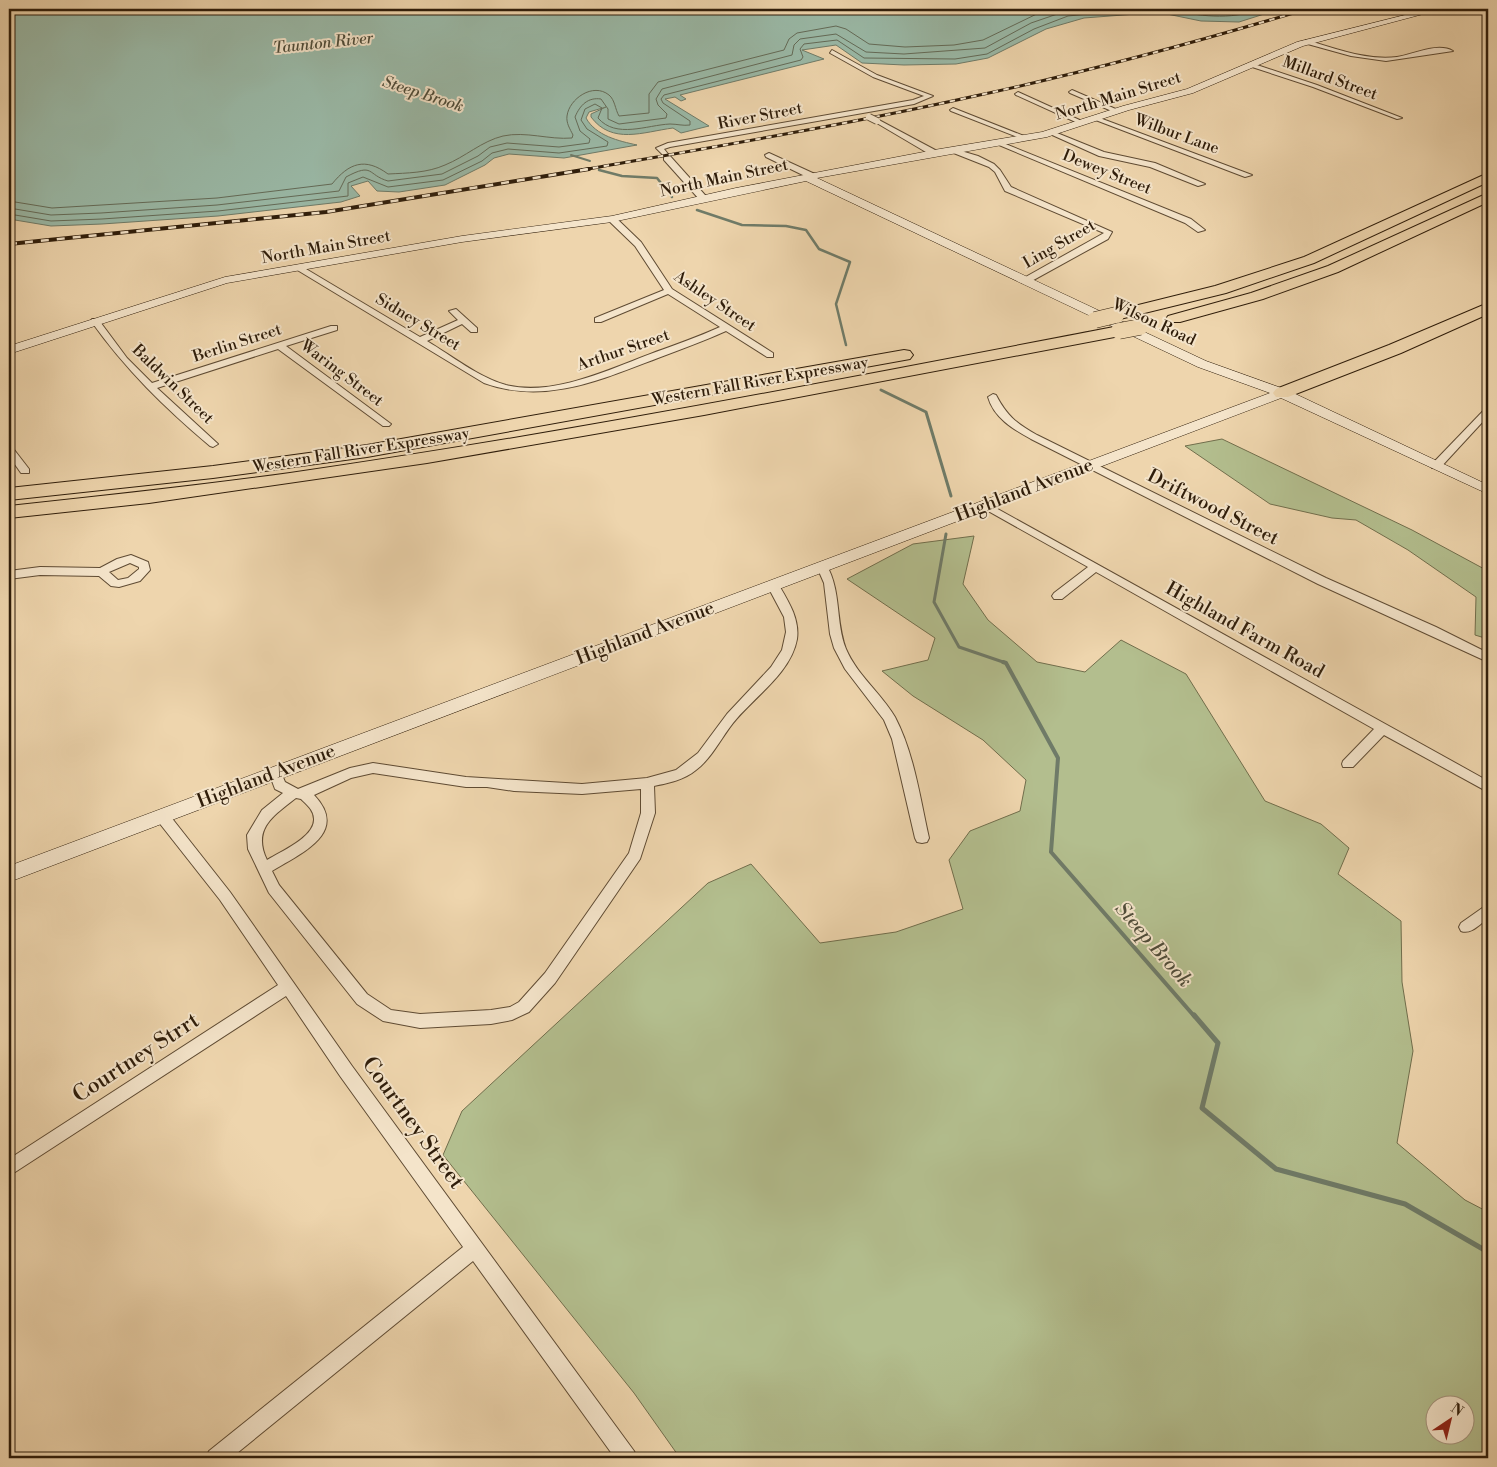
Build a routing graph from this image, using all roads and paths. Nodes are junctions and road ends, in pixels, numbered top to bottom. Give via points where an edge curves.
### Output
1 (1438, 9) edge
2 (1479, 9) edge
3 (1488, 12) edge
4 (1306, 42) junction
5 (1450, 51) dead end
6 (832, 52) dead end
7 (1251, 65) junction
8 (1072, 92) dead end
9 (1018, 94) dead end
10 (954, 110) dead end
11 (860, 111) junction
12 (1116, 111) junction
13 (1095, 118) junction
14 (1399, 118) dead end
15 (1082, 123) junction
16 (1052, 133) junction
17 (1027, 139) junction
18 (1001, 144) junction
19 (954, 150) junction
20 (934, 152) junction
21 (769, 155) dead end
22 (1248, 175) dead end
23 (811, 177) junction
24 (1488, 177) edge
25 (1201, 184) dead end
26 (702, 197) junction
27 (1488, 197) edge
28 (612, 219) junction
29 (1201, 230) dead end
30 (298, 268) junction
31 (1025, 281) junction
32 (669, 290) junction
33 (1488, 296) edge
34 (1488, 308) edge
35 (453, 311) dead end
36 (464, 320) junction
37 (598, 320) dead end
38 (95, 321) junction
39 (1117, 323) junction
40 (334, 328) dead end
41 (725, 328) junction
42 (474, 330) dead end
43 (1417, 339) junction
44 (420, 341) junction
45 (280, 346) junction
46 (9, 350) edge
47 (770, 356) dead end
48 (150, 386) junction
49 (527, 389) joint
50 (1282, 393) junction
51 (993, 397) dead end
52 (1488, 411) edge
53 (386, 424) dead end
54 (213, 444) dead end
55 (9, 449) edge
56 (1092, 464) junction
57 (1436, 466) junction
58 (25, 471) dead end
59 (1488, 490) edge
60 (9, 494) edge
61 (985, 505) junction
62 (9, 512) edge
63 (822, 567) junction
64 (1094, 568) junction
65 (102, 572) dead end
66 (9, 575) edge
67 (773, 585) junction
68 (1058, 596) dead end
69 (1488, 658) edge
70 (1383, 728) junction
71 (1348, 764) dead end
72 (275, 773) junction
73 (647, 783) junction
74 (1488, 786) edge
75 (299, 793) junction
76 (162, 816) junction
77 (922, 838) dead end
78 (265, 868) junction
79 (9, 874) edge
80 (1488, 910) edge
81 (1466, 927) dead end
82 (288, 987) junction
83 (9, 1168) edge
84 (475, 1248) junction
85 (216, 1458) edge
86 (627, 1458) edge

1 - 4 main road, North Main Street
2 - 3 street
4 - 5 street via 1386,59 1425,50
4 - 7 main road, North Main Street
6 - 11 street, River Street via 875,76 930,96 914,102
7 - 12 main road, North Main Street via 1190,91
7 - 14 street, Millard Street
8 - 12 street
9 - 15 street
10 - 17 street
11 - 20 street, bridge
11 - 26 street, River Street via 665,153
12 - 13 main road, North Main Street
13 - 15 main road, North Main Street
13 - 22 street, Wilbur Lane
15 - 16 main road, North Main Street
16 - 17 main road, North Main Street
16 - 25 street via 1102,154 1152,165
17 - 18 main road, North Main Street
18 - 19 main road, North Main Street
18 - 29 street, Dewey Street via 1188,221
19 - 20 main road, North Main Street
19 - 31 street, Ling Street via 994,167 1008,189 1108,232 1105,237
20 - 23 main road, North Main Street
21 - 23 street, Wilson Road
23 - 26 main road, North Main Street
23 - 31 main road, Wilson Road
24 - 39 highway, Western Fall River Expressway via 1304,262
26 - 28 main road, North Main Street
27 - 39 highway, Western Fall River Expressway, bridge via 1323,273 1257,296 1151,324
28 - 30 main road, North Main Street via 462,239
28 - 32 street, Ashley Street via 638,244
30 - 38 main road, North Main Street via 218,282
30 - 44 street, Sidney Street
31 - 50 main road, Wilson Road via 1202,364
32 - 37 street
32 - 41 street, Ashley Street
33 - 43 highway
34 - 43 highway
35 - 36 street
36 - 42 street
36 - 44 street
38 - 46 main road, North Main Street
38 - 48 street, Baldwin Street via 124,360
39 - 60 highway, Western Fall River Expressway, bridge via 1095,320 376,449 213,472
39 - 62 highway, Western Fall River Expressway via 419,460 216,490
40 - 45 street, Berlin Street
41 - 47 street, Ashley Street
41 - 49 street, Arthur Street via 606,375 548,388
43 - 50 highway
44 - 49 street, Sidney Street via 493,384
45 - 48 street, Berlin Street
45 - 53 street, Waring Street
48 - 54 street, Baldwin Street
50 - 56 main road, Highland Avenue
50 - 57 main road, Wilson Road
51 - 56 street, Driftwood Street via 999,411 1023,430
52 - 57 street
55 - 58 street
56 - 61 main road, Highland Avenue
56 - 69 street, Driftwood Street via 1313,576
57 - 59 main road, Wilson Road
61 - 63 main road, Highland Avenue
61 - 64 street, Highland Farm Road
63 - 67 main road, Highland Avenue
63 - 77 street via 830,583 840,648 849,666 889,718 898,739
64 - 68 street
64 - 70 street, Highland Farm Road
65 - 66 street via 40,571
67 - 72 main road, Highland Avenue
67 - 73 street via 790,622 791,640 786,653 693,765 680,774
70 - 71 street
70 - 74 street, Highland Farm Road
72 - 75 street via 280,785
72 - 76 main road, Highland Avenue
73 - 75 street via 608,788 556,788 477,783 373,768 346,774
73 - 78 street via 647,820 632,860 550,978 524,1007 512,1014 410,1021 376,1010 356,993 277,895
75 - 78 street via 267,814 254,835 255,848
75 - 78 street via 314,800 320,811 317,832 304,846
76 - 79 main road, Highland Avenue
76 - 82 street, Courtney Street via 225,896
80 - 81 street
82 - 83 street, Courtney Strrt
82 - 84 street, Courtney Street
84 - 85 street
84 - 86 street, Courtney Street

